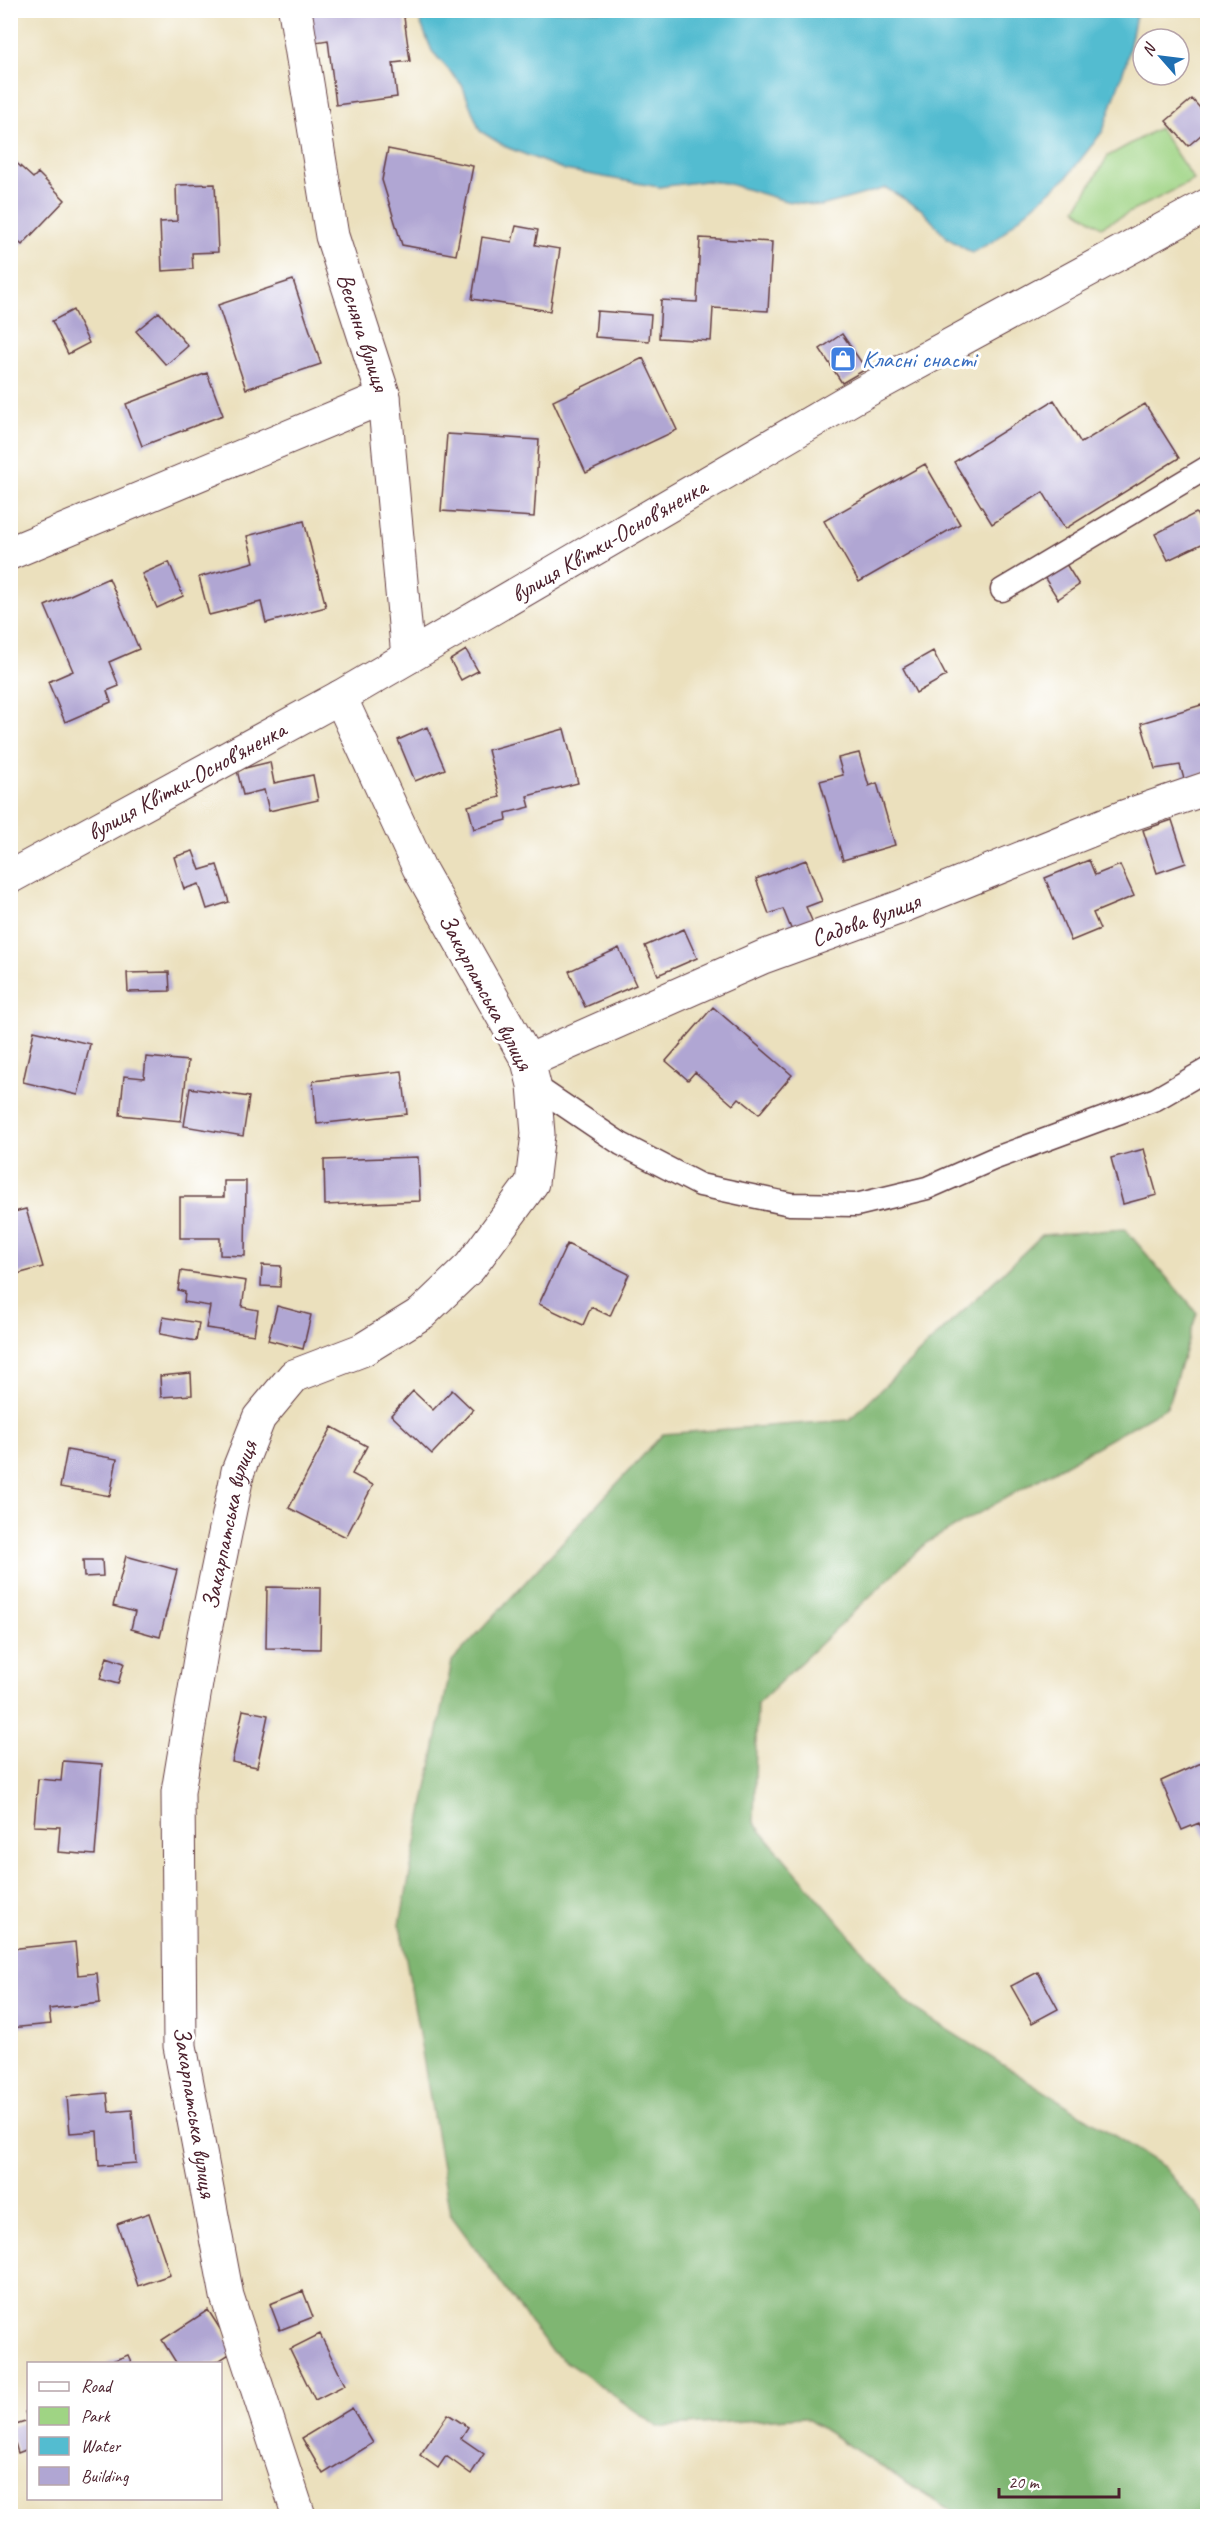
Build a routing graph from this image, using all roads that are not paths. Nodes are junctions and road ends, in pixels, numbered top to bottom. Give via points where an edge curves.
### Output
1 (295, 10) edge
2 (1208, 205) edge
3 (384, 397) junction
4 (1208, 466) edge
5 (10, 553) edge
6 (1002, 590) dead end
7 (408, 657) junction
8 (340, 697) junction
9 (1208, 788) edge
10 (10, 877) edge
11 (1208, 1069) edge
12 (531, 1073) junction
13 (299, 2517) edge

1 - 3 street, Весняна вулиця via 332,236
2 - 7 street, вулиця Квітки-Основ’яненка via 853,398
3 - 5 street
3 - 7 street, Весняна вулиця
4 - 6 lane
7 - 8 street, вулиця Квітки-Основ’яненка
8 - 10 street, вулиця Квітки-Основ’яненка
8 - 12 street, Закарпатська вулиця via 419,868
9 - 12 street, Садова вулиця via 763,957
11 - 12 lane via 1156,1099 993,1159 927,1188 856,1205 790,1204 700,1185 621,1144
12 - 13 street, Закарпатська вулиця via 538,1134 532,1183 470,1267 422,1313 362,1350 294,1376 259,1418 238,1471 204,1635 180,1781 180,2046 227,2296

